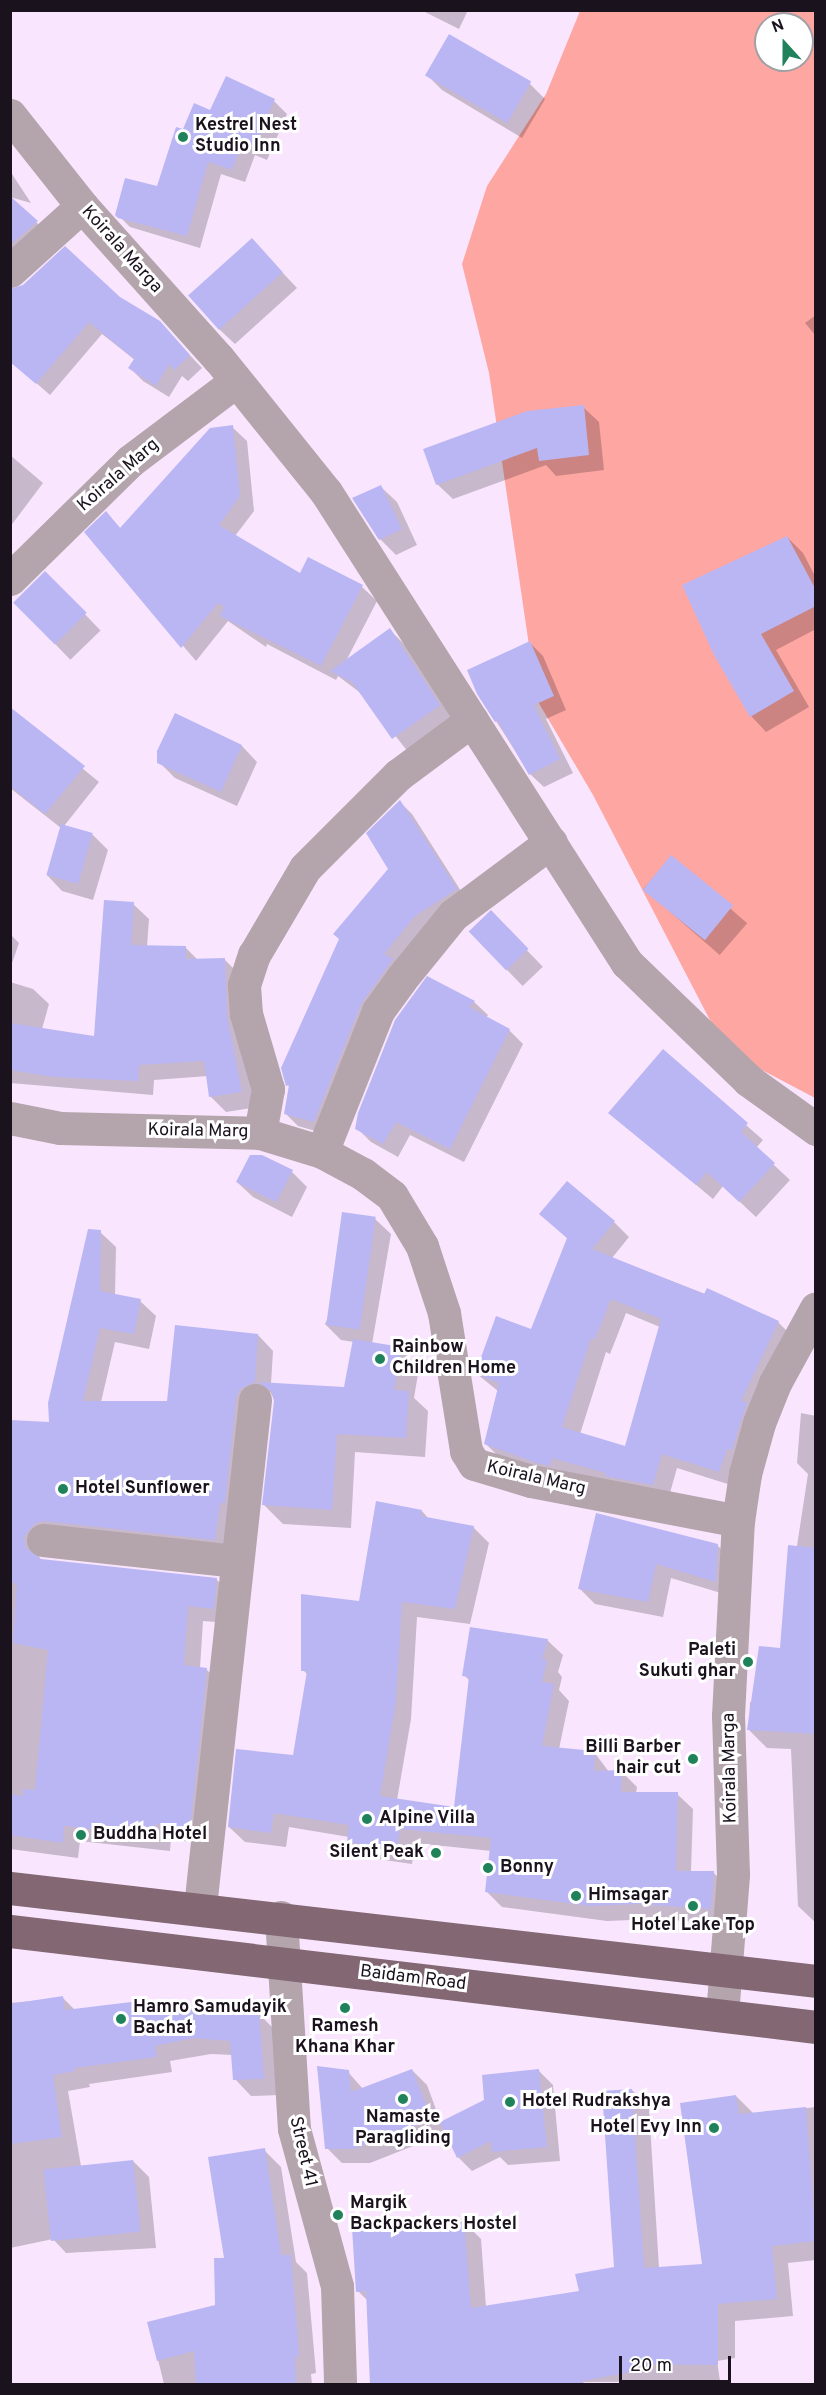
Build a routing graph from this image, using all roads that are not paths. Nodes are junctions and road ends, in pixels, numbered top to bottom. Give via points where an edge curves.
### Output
1 (10, 115) edge
2 (82, 206) junction
3 (10, 271) edge
4 (236, 382) junction
5 (10, 579) edge
6 (472, 720) junction
7 (551, 843) junction
8 (10, 1118) edge
9 (816, 1129) edge
10 (260, 1133) junction
11 (322, 1152) junction
12 (816, 1308) edge
13 (255, 1400) dead end
14 (738, 1521) junction
15 (43, 1540) dead end
16 (237, 1561) junction
17 (10, 1888) edge
18 (200, 1907) junction
19 (280, 1917) junction
20 (10, 1931) edge
21 (281, 1964) junction
22 (726, 1970) junction
23 (816, 1981) edge
24 (722, 2015) junction
25 (816, 2027) edge
26 (340, 2385) edge

1 - 2 street, Koirala Marga
2 - 3 street
2 - 4 street, Koirala Marga
4 - 5 street, Koirala Marg via 130,462
4 - 6 street, Koirala Marga via 326,492
6 - 7 street, Koirala Marga
6 - 10 street via 398,775 312,861 254,955 244,985 246,1014 268,1089
7 - 9 street, Koirala Marga via 627,963 748,1080
7 - 11 street via 453,915 400,979 378,1011
8 - 10 street, Koirala Marg via 60,1128
10 - 11 street, Koirala Marg
11 - 14 street, Koirala Marg via 363,1173 392,1196 422,1246 444,1313 466,1451 474,1464 531,1481
12 - 14 street, Koirala Marga via 775,1383 759,1423 745,1474
13 - 16 street
14 - 22 street, Koirala Marga via 728,1716 733,1874
15 - 16 street
16 - 18 street
17 - 18 main road
18 - 19 main road
19 - 21 street, Street 41
19 - 22 main road
20 - 21 main road, Baidam Road
21 - 24 main road, Baidam Road
21 - 26 street, Street 41 via 294,2129 337,2286
22 - 23 main road
22 - 24 street, Koirala Marga
24 - 25 main road, Baidam Road

